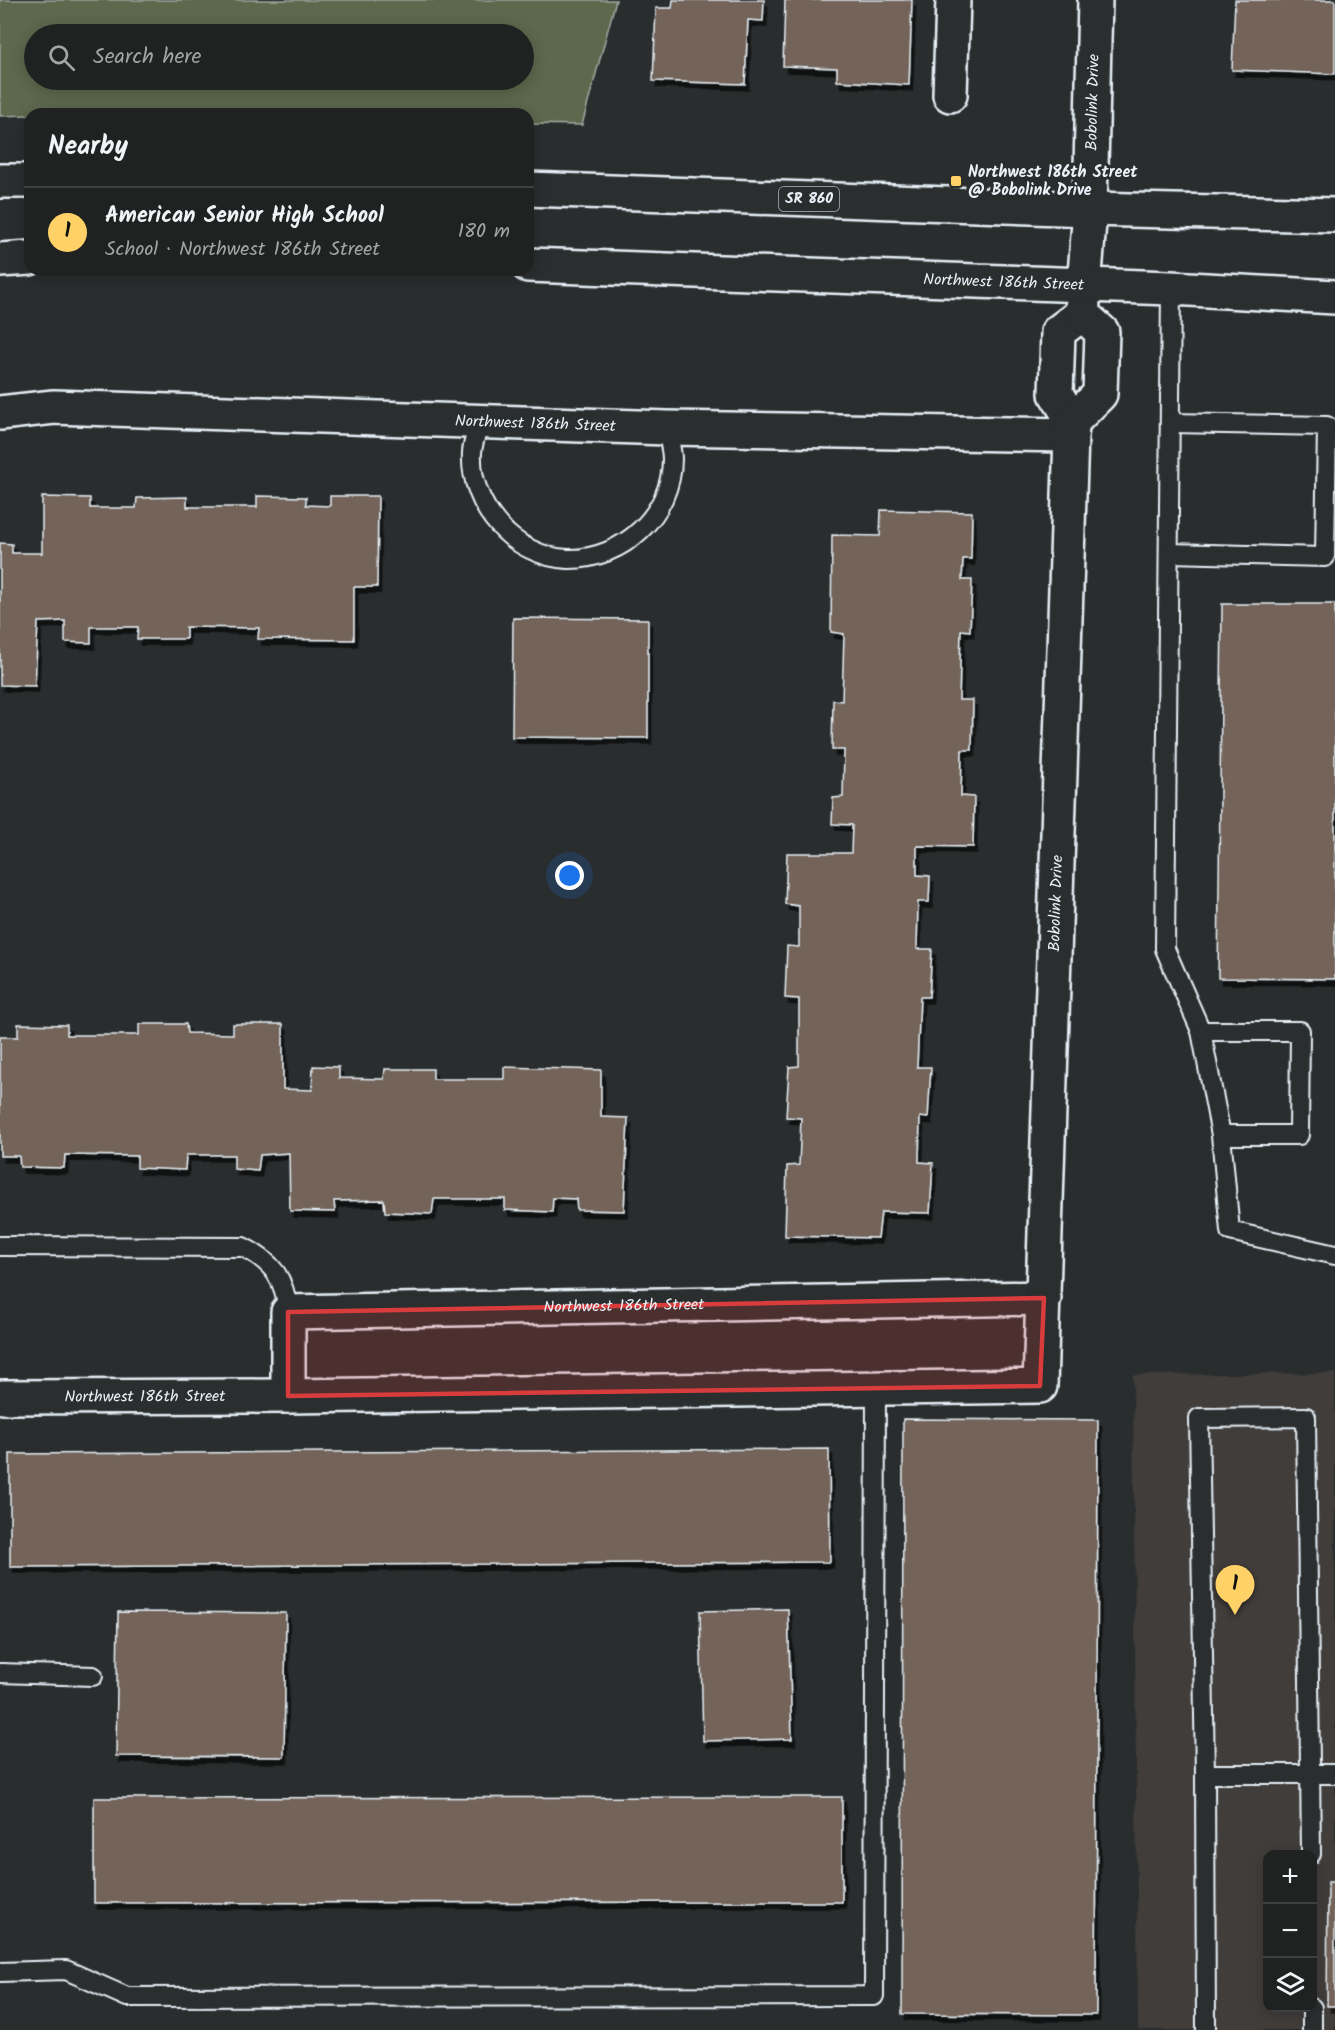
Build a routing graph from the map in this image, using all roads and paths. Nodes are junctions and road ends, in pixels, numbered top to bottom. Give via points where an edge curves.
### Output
1 (953, 0) edge
2 (1095, 0) edge
3 (950, 95) dead end
4 (24, 180) edge
5 (0, 181) edge
6 (534, 189) edge
7 (1090, 209) junction
8 (1335, 215) edge
9 (24, 258) edge
10 (0, 260) edge
11 (534, 265) edge
12 (1171, 288) junction
13 (1335, 297) edge
14 (1083, 300) junction
15 (0, 413) edge
16 (480, 421) junction
17 (1170, 423) junction
18 (667, 428) junction
19 (1072, 428) junction
20 (1169, 553) junction
21 (1330, 557) edge
22 (1200, 1031) junction
23 (1221, 1135) junction
24 (0, 1246) edge
25 (1335, 1255) edge
26 (1044, 1298) junction
27 (288, 1312) junction
28 (1040, 1386) joint
29 (876, 1388) junction
30 (1, 1390) edge
31 (288, 1396) junction
32 (0, 1672) edge
33 (93, 1676) dead end
34 (1205, 1774) junction
35 (1311, 1774) junction
36 (1335, 1774) edge
37 (1311, 1850) edge
38 (0, 1972) edge
39 (1312, 2012) edge
40 (1206, 2030) edge
41 (1312, 2030) edge

1 - 3 street
2 - 7 street, Bobolink Drive
4 - 5 street
6 - 7 street, SR 860
7 - 8 street, SR 860
7 - 14 street, Bobolink Drive
9 - 10 street
11 - 14 street, Northwest 186th Street
12 - 13 street, Northwest 186th Street
12 - 14 street, Northwest 186th Street
12 - 17 lane
14 - 19 street via 1058,332 1056,394
14 - 19 street via 1102,332 1100,394
15 - 16 street, Northwest 186th Street via 54,407
16 - 18 street, Northwest 186th Street
16 - 18 lane via 472,452 475,484 488,513 509,537 537,553 568,559 601,554 629,541 652,519 667,490 672,459
17 - 20 lane
17 - 21 lane via 1327,426
18 - 19 street, Northwest 186th Street
19 - 26 street, Bobolink Drive
20 - 21 lane
20 - 22 lane via 1165,949
22 - 23 lane
22 - 23 lane via 1300,1031 1299,1135
23 - 25 lane via 1230,1231
24 - 27 lane via 243,1247 262,1257 277,1272 286,1290
26 - 27 street, Northwest 186th Street
26 - 28 street, Bobolink Drive
27 - 31 street
28 - 29 street, Northwest 186th Street
29 - 31 street, Northwest 186th Street
29 - 38 lane via 874,1996 127,1997 66,1970
30 - 31 street, Northwest 186th Street
32 - 33 lane
34 - 35 lane
34 - 35 lane via 1199,1418 1306,1417
34 - 40 lane
35 - 36 lane
35 - 37 lane
39 - 41 lane

